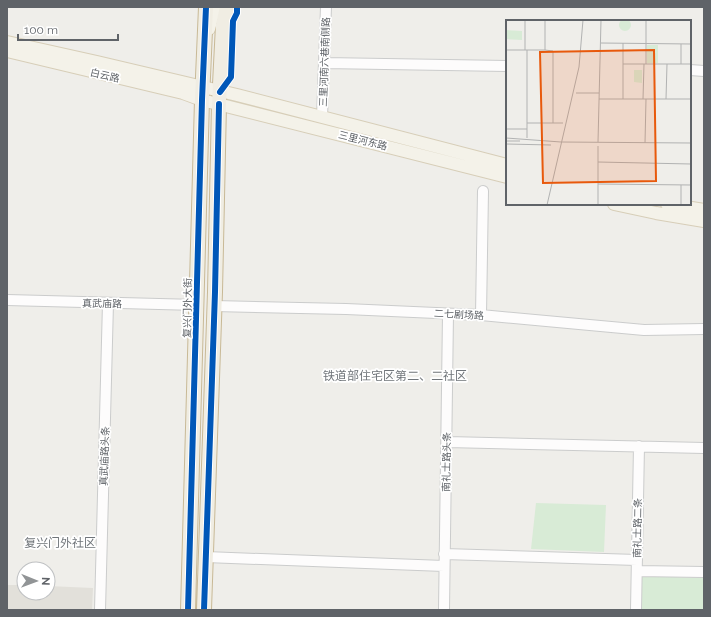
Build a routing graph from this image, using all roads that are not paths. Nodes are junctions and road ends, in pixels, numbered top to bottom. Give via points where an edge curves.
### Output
1 (206, 7) edge
2 (215, 7) edge
3 (223, 7) edge
4 (227, 7) edge
5 (326, 7) edge
6 (223, 25) junction
7 (7, 42) edge
8 (205, 42) junction
9 (7, 51) edge
10 (324, 63) junction
11 (506, 66) edge
12 (691, 70) edge
13 (704, 71) edge
14 (203, 94) junction
15 (220, 98) junction
16 (322, 117) junction
17 (506, 165) edge
18 (506, 177) edge
19 (483, 190) dead end
20 (619, 205) edge
21 (673, 205) edge
22 (704, 210) edge
23 (704, 221) edge
24 (7, 300) edge
25 (108, 303) junction
26 (197, 305) junction
27 (214, 306) junction
28 (448, 314) junction
29 (481, 315) junction
30 (704, 330) edge
31 (447, 442) junction
32 (639, 446) junction
33 (704, 448) edge
34 (444, 554) junction
35 (206, 558) junction
36 (637, 560) junction
37 (444, 566) junction
38 (637, 571) junction
39 (704, 572) edge
40 (100, 610) edge
41 (188, 610) edge
42 (204, 610) edge
43 (444, 610) edge
44 (636, 610) edge

1 - 8 highway, 复兴门外大街
2 - 8 main road
3 - 6 main road
4 - 6 highway
5 - 10 street, 三里河南六巷南侧路
6 - 15 highway
7 - 14 main road, 白云路 via 96,62
8 - 14 highway, 复兴门外大街
9 - 14 main road, 白云路 via 175,91
10 - 11 street
10 - 16 street, 三里河南六巷南侧路
12 - 13 street
14 - 15 main road
14 - 26 highway, 复兴门外大街
15 - 16 main road, 三里河东路
15 - 18 main road, 三里河东路
15 - 27 highway
16 - 17 main road, 三里河东路
19 - 29 street
20 - 23 main road
21 - 22 main road
24 - 25 street, 真武庙路
25 - 26 street, 真武庙路
25 - 40 street, 真武庙路头条
26 - 41 highway, 复兴门外大街
27 - 28 street, 二七剧场路
27 - 35 highway
28 - 29 street, 二七剧场路
28 - 31 street, 南礼士路头条
29 - 30 street, 二七剧场路 via 644,330
31 - 32 street
31 - 34 street, 南礼士路头条
32 - 33 street
32 - 36 street, 南礼士路二条
34 - 36 street
34 - 37 street, 南礼士路头条
35 - 37 street
35 - 42 highway
36 - 38 street, 南礼士路二条
37 - 43 street, 南礼士路头条
38 - 39 street
38 - 44 street, 南礼士路二条

